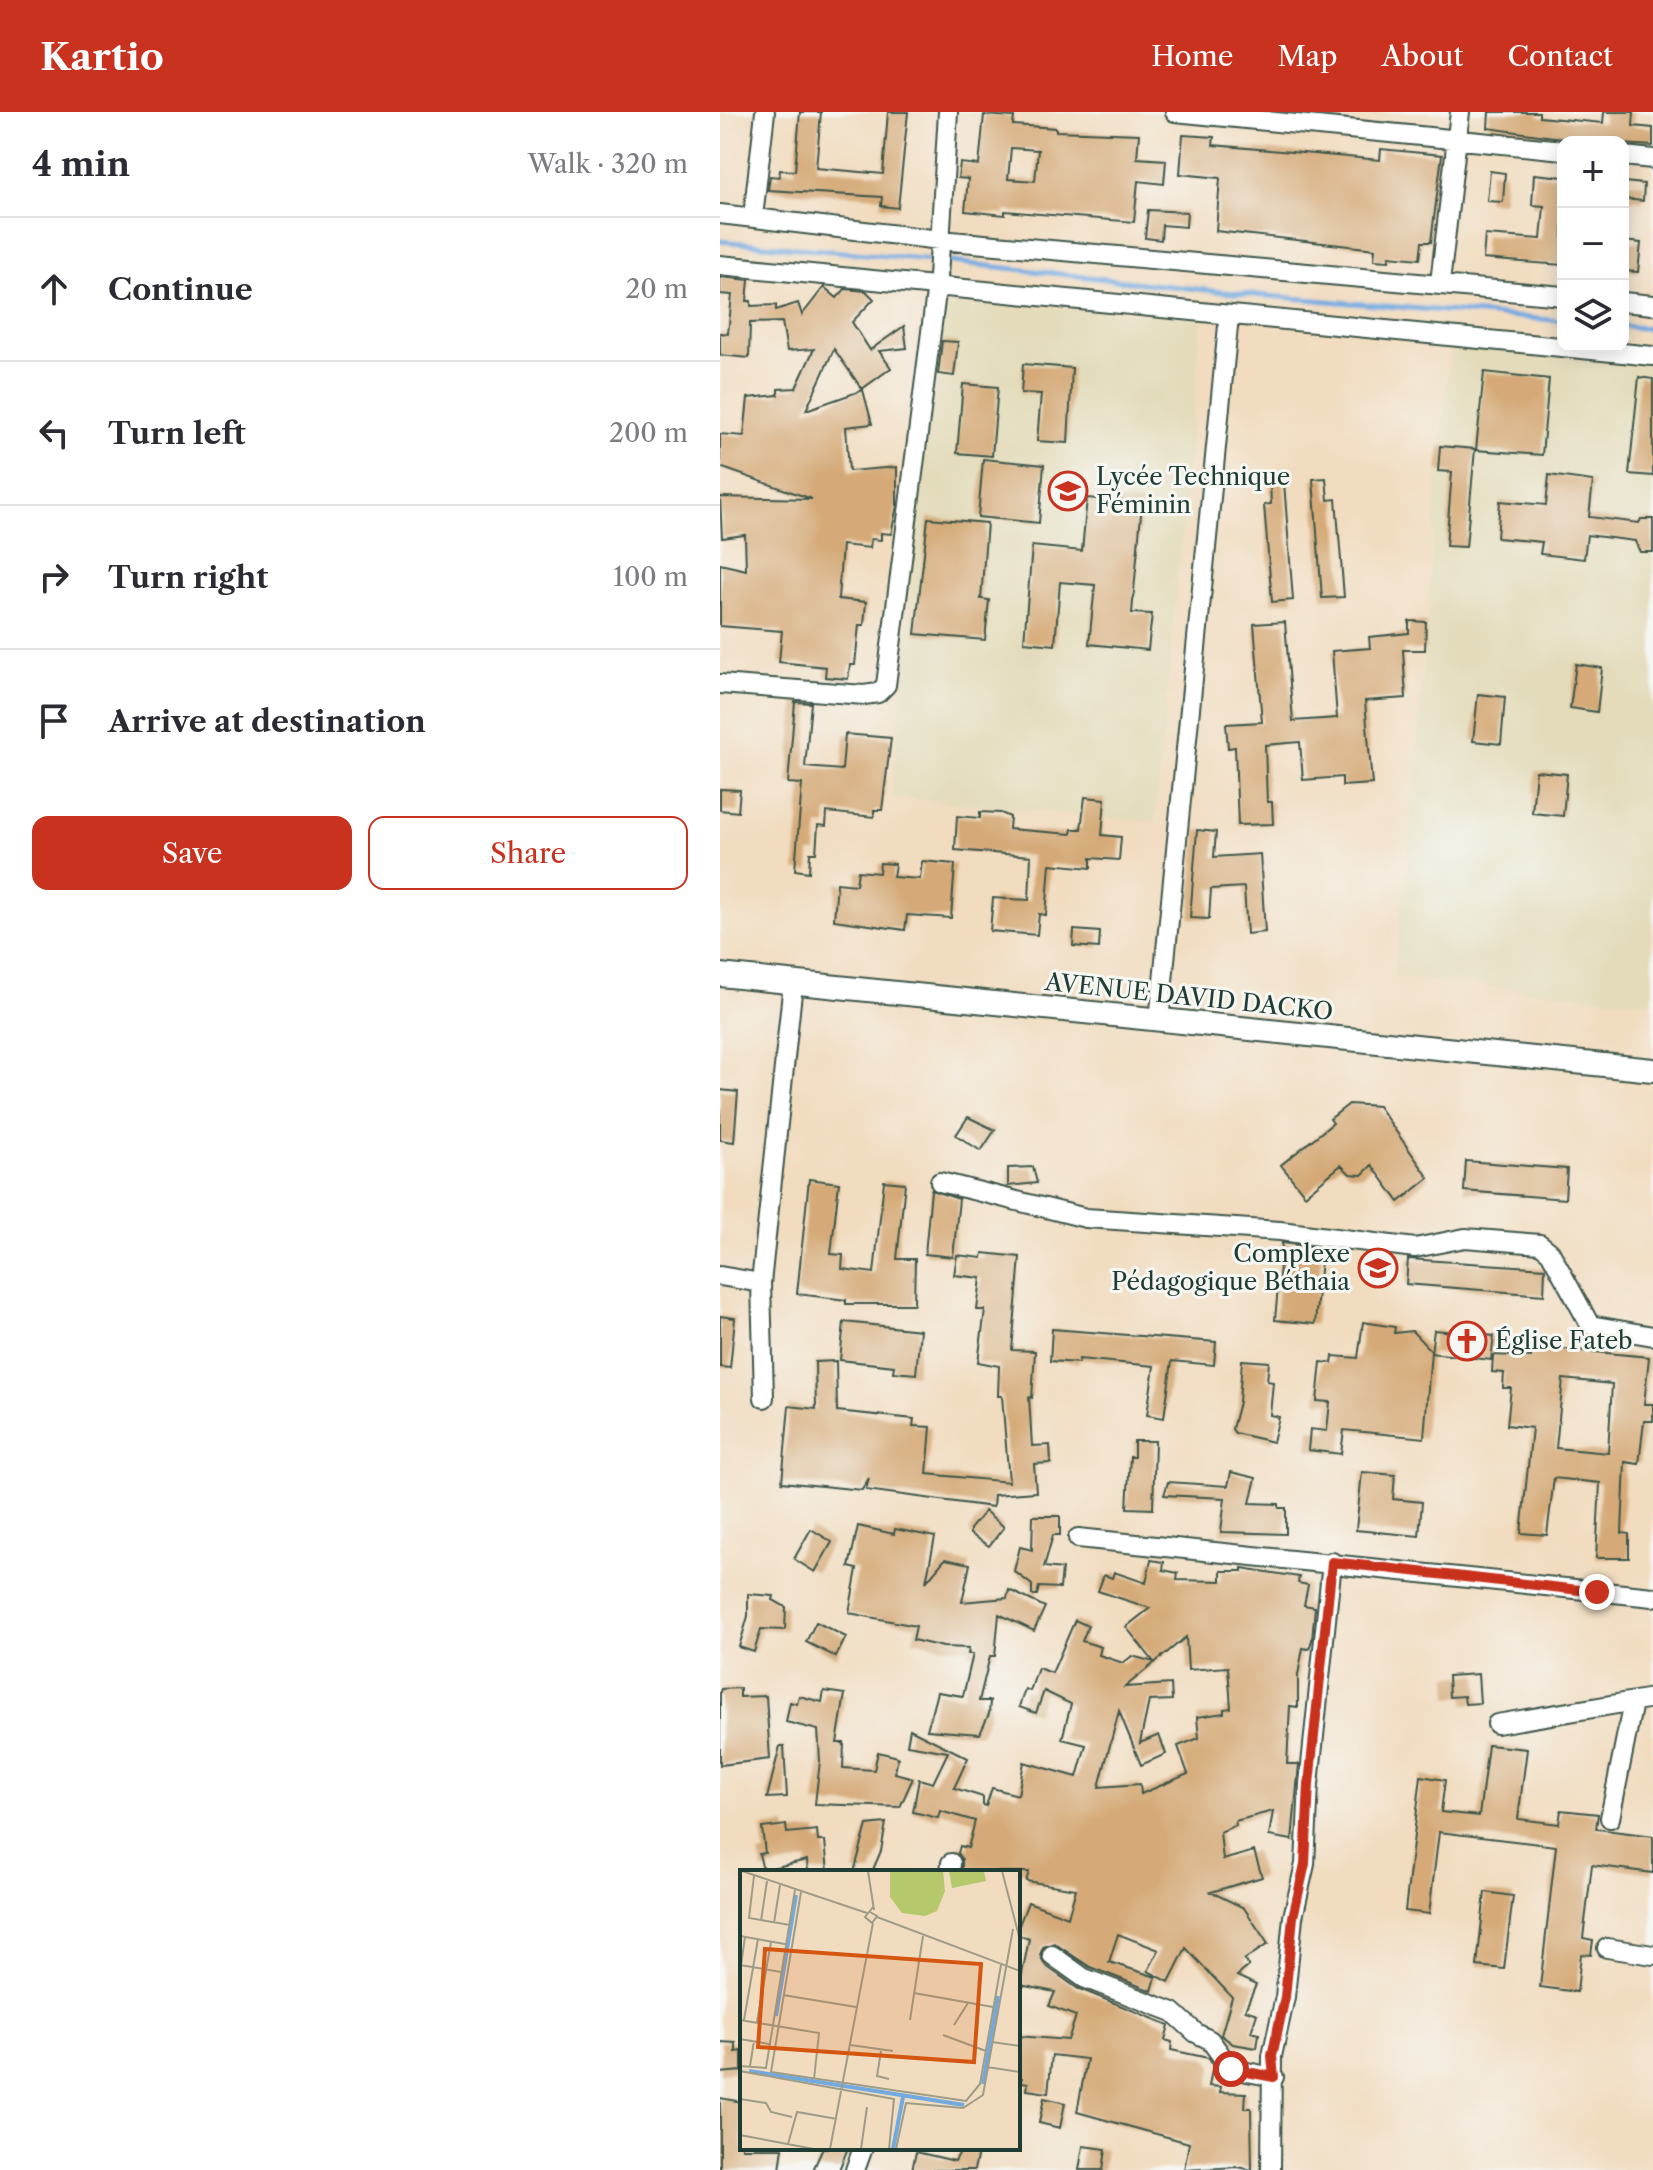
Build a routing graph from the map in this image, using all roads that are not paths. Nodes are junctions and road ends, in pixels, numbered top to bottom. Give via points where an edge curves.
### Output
1 (765, 112) edge
2 (948, 112) edge
3 (1175, 112) edge
4 (1460, 112) edge
5 (1457, 138) junction
6 (1557, 149) edge
7 (1629, 157) edge
8 (1653, 159) edge
9 (720, 214) edge
10 (753, 217) junction
11 (939, 245) junction
12 (720, 265) edge
13 (937, 282) junction
14 (1440, 283) junction
15 (1557, 295) edge
16 (1629, 303) edge
17 (1653, 305) edge
18 (1229, 316) junction
19 (1653, 356) edge
20 (720, 684) edge
21 (720, 975) edge
22 (793, 983) junction
23 (1159, 1021) junction
24 (1653, 1070) edge
25 (940, 1182) dead end
26 (720, 1276) edge
27 (761, 1283) junction
28 (1653, 1336) edge
29 (764, 1398) dead end
30 (1078, 1538) dead end
31 (1332, 1562) junction
32 (1653, 1597) edge
33 (1653, 1698) edge
34 (1633, 1702) junction
35 (1497, 1724) dead end
36 (1610, 1818) dead end
37 (1607, 1948) dead end
38 (1052, 1955) dead end
39 (1653, 1955) edge
40 (1274, 2077) junction
41 (862, 2150) edge
42 (855, 2170) edge
43 (1271, 2170) edge

1 - 10 street
2 - 11 street
3 - 5 street
4 - 5 street
5 - 6 street
5 - 14 street
7 - 8 street
9 - 10 street
10 - 11 street
11 - 13 street
11 - 14 street
12 - 13 street
13 - 18 street
13 - 20 street via 886,685 864,695
14 - 15 street
16 - 17 street
18 - 19 street
18 - 23 street
21 - 22 main road, AVENUE DAVID DACKO
22 - 23 main road, AVENUE DAVID DACKO
22 - 27 street
23 - 24 main road, AVENUE DAVID DACKO
25 - 28 street via 1086,1218 1280,1231 1415,1248 1465,1238 1540,1244 1550,1252 1590,1325
26 - 27 street
27 - 29 street
30 - 31 street
31 - 32 street
31 - 40 street via 1305,1864 1272,2056
33 - 34 street
34 - 35 street
34 - 36 street
37 - 39 street
38 - 40 street via 1084,1978 1173,2012 1210,2040 1231,2069
40 - 43 street
41 - 42 street

